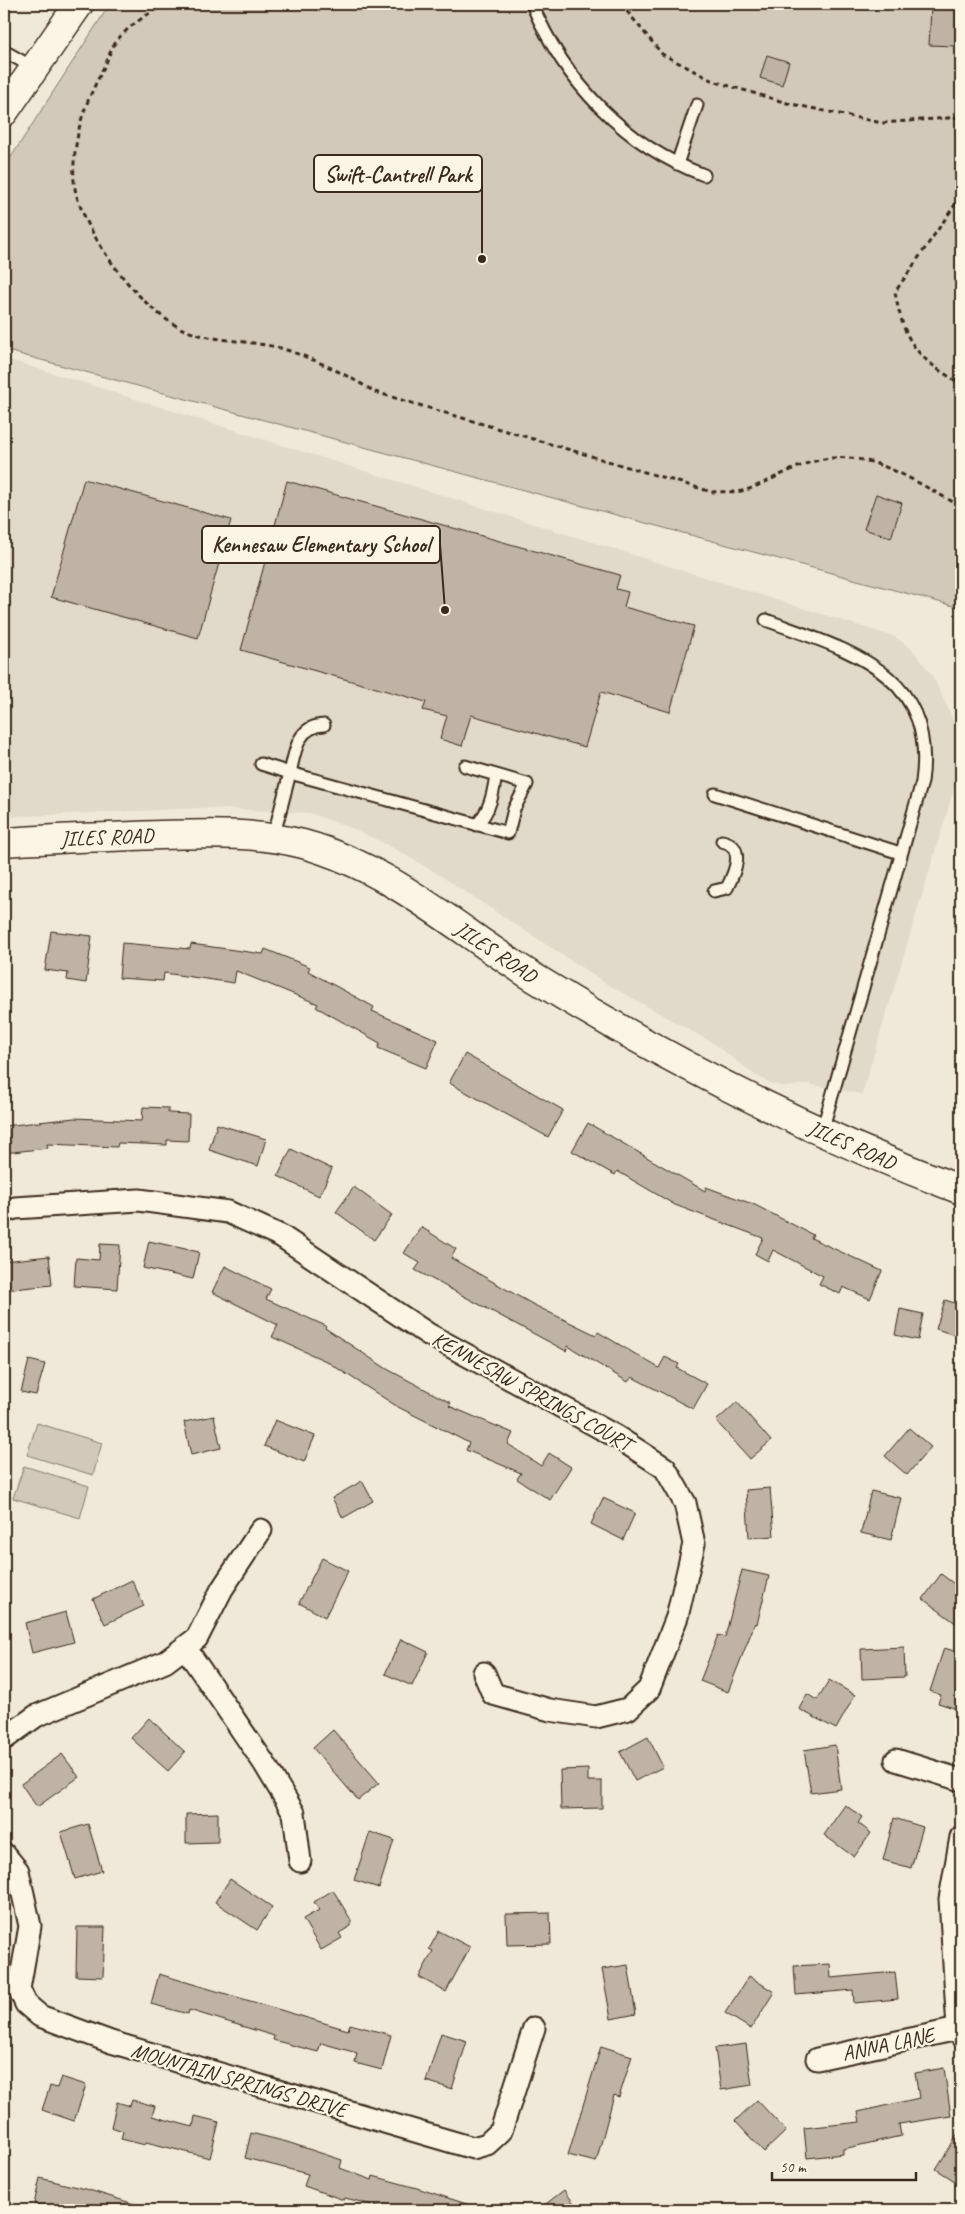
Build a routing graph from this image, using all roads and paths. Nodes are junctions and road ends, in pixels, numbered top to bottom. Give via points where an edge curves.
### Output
1 (79, 4) edge
2 (166, 4) edge
3 (532, 4) edge
4 (621, 4) edge
5 (4, 51) edge
6 (34, 68) junction
7 (697, 105) dead end
8 (4, 112) edge
9 (961, 116) edge
10 (677, 164) junction
11 (704, 175) dead end
12 (961, 196) edge
13 (961, 384) edge
14 (961, 506) edge
15 (766, 620) dead end
16 (324, 725) dead end
17 (261, 764) dead end
18 (465, 766) dead end
19 (290, 773) junction
20 (496, 775) junction
21 (715, 794) dead end
22 (477, 825) junction
23 (273, 838) junction
24 (722, 841) dead end
25 (4, 842) edge
26 (900, 853) junction
27 (714, 891) dead end
28 (822, 1133) junction
29 (961, 1190) edge
30 (4, 1212) edge
31 (260, 1530) dead end
32 (184, 1647) junction
33 (484, 1672) dead end
34 (4, 1738) edge
35 (896, 1760) dead end
36 (961, 1780) edge
37 (961, 1837) edge
38 (4, 1854) edge
39 (300, 1861) dead end
40 (534, 2028) dead end
41 (960, 2032) edge
42 (817, 2059) dead end

1 - 6 street
2 - 14 path via 116,40 82,115 75,163 75,192 85,218 122,277 163,316 186,330 213,338 279,348 339,370 375,392 712,492 744,490 824,459 860,459 900,472
3 - 10 lane via 558,52 589,95 633,137
4 - 9 path via 662,54 713,81 787,103 882,123
5 - 6 lane
6 - 8 street
7 - 10 lane
10 - 11 lane
12 - 13 path via 895,292 900,320 910,342 934,368
15 - 26 lane via 857,654 888,676 912,706 924,744 925,762
16 - 19 lane via 313,727 302,735
17 - 19 lane
18 - 20 lane
19 - 22 lane
19 - 23 lane
20 - 22 lane via 492,801
20 - 22 lane via 527,784 514,809 508,834
21 - 26 lane
23 - 25 street, JILES ROAD via 179,835
23 - 28 street, JILES ROAD via 328,852 382,877 597,1016
24 - 27 lane via 734,846 737,857 727,888
26 - 28 lane
28 - 29 street, JILES ROAD
30 - 33 street, KENNESAW SPRINGS COURT via 15,1208 139,1200 228,1212 281,1236 428,1334 617,1437 665,1468 685,1504 694,1544 677,1617 648,1689 628,1709 596,1717 550,1710 493,1694
31 - 32 street via 222,1589 197,1638
32 - 34 street via 165,1662 36,1716
32 - 39 street via 264,1763 294,1814
35 - 36 street
37 - 41 street via 950,1899
38 - 40 street, MOUNTAIN SPRINGS DRIVE via 18,1871 30,1926 20,1989 26,2004 40,2016 111,2042 473,2148 487,2144 501,2131
41 - 42 street, ANNA LANE

